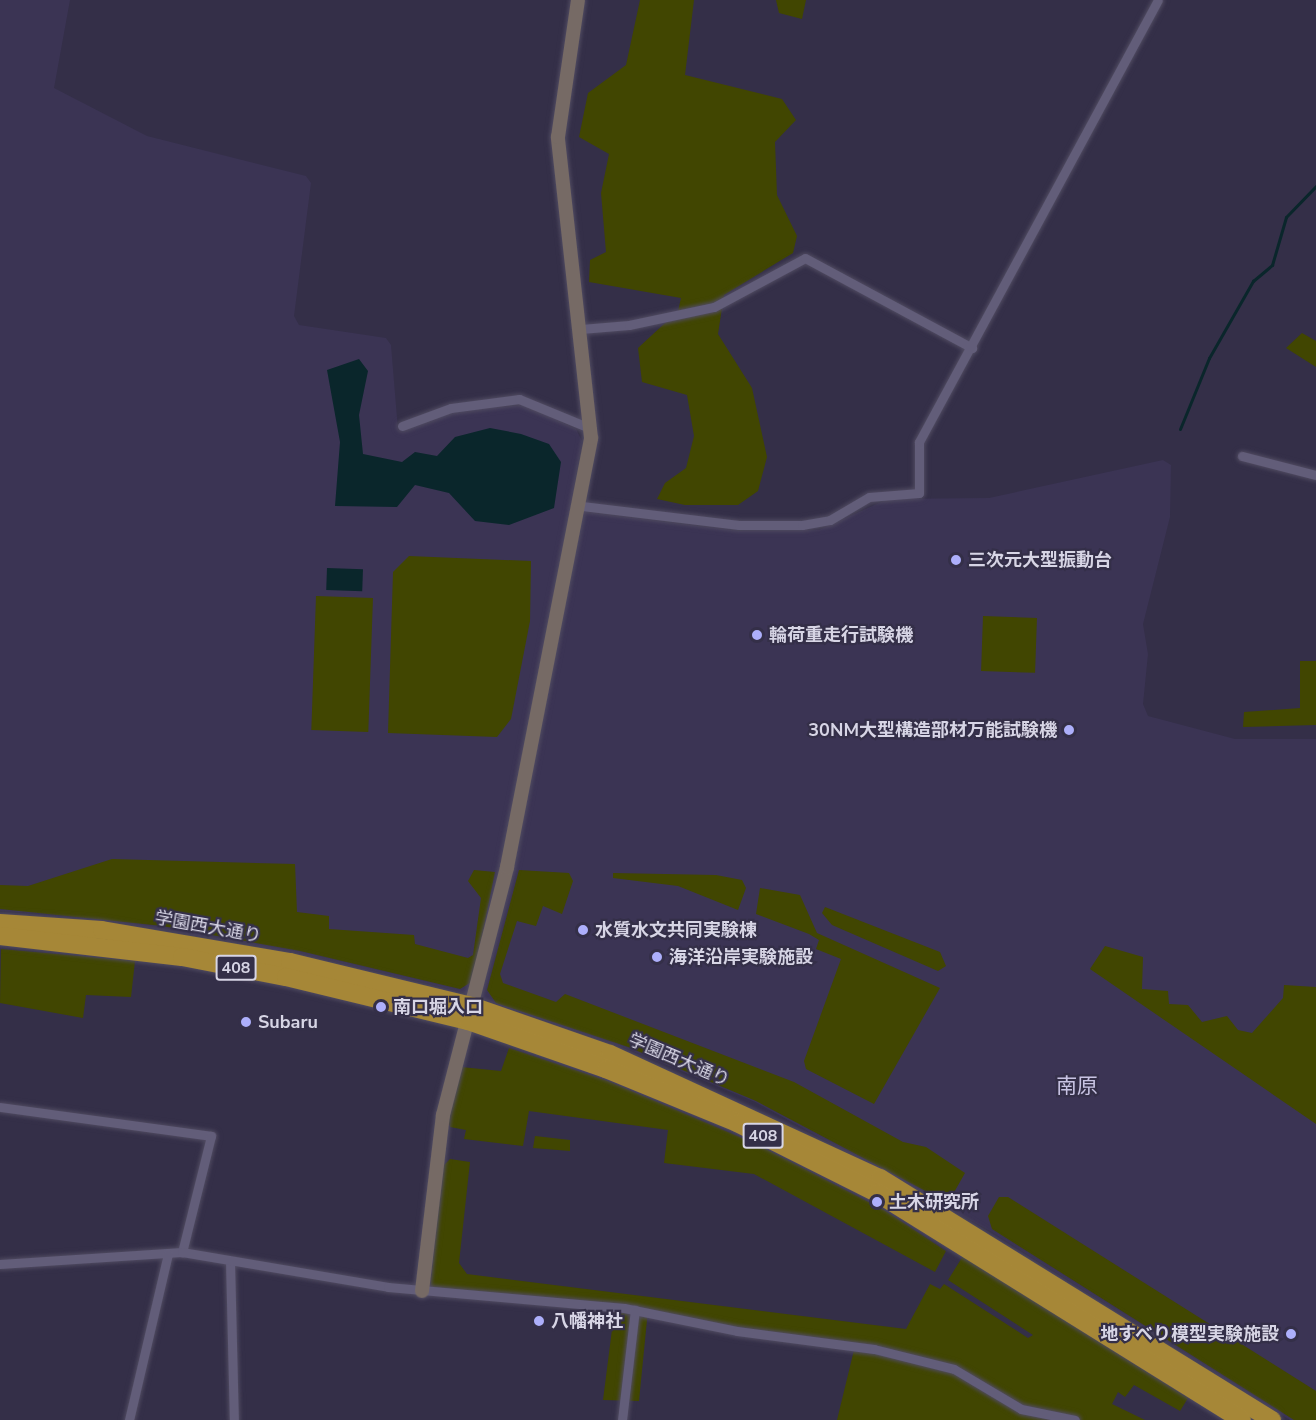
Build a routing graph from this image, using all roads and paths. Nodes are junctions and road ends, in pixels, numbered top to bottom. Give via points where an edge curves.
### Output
1 (579, 0) edge
2 (1158, 0) edge
3 (581, 328) junction
4 (972, 348) junction
5 (402, 426) dead end
6 (592, 429) junction
7 (1242, 456) dead end
8 (1316, 475) edge
9 (582, 506) junction
10 (0, 923) edge
11 (0, 936) edge
12 (188, 951) junction
13 (470, 1013) junction
14 (0, 1107) edge
15 (182, 1252) junction
16 (168, 1254) junction
17 (230, 1261) junction
18 (0, 1264) edge
19 (422, 1291) junction
20 (636, 1310) junction
21 (129, 1420) edge
22 (234, 1420) edge
23 (622, 1420) edge
24 (1075, 1420) edge
25 (1242, 1420) edge
26 (1272, 1420) edge

1 - 3 street via 558,137
2 - 4 street
3 - 4 street via 640,323 714,307 805,258
3 - 6 street
4 - 9 street via 919,442 919,493 869,497 830,520 802,525 739,525
5 - 6 street via 451,408 519,399
6 - 9 street
7 - 8 street
9 - 13 street via 507,867
10 - 12 highway, 学園西大通り / 408 via 102,930
11 - 12 highway, 学園西大通り / 408
12 - 13 highway, 学園西大通り / 408
13 - 19 street via 443,1114
13 - 25 highway, 学園西大通り / 408 via 675,1096 819,1163 932,1226
13 - 26 highway, 学園西大通り / 408 via 680,1083 880,1178
14 - 15 street via 211,1136
15 - 16 street
15 - 17 street
16 - 18 street
16 - 21 street
17 - 19 street
17 - 22 street
19 - 20 street
20 - 23 street
20 - 24 street via 737,1331 874,1349 954,1369 1021,1409

